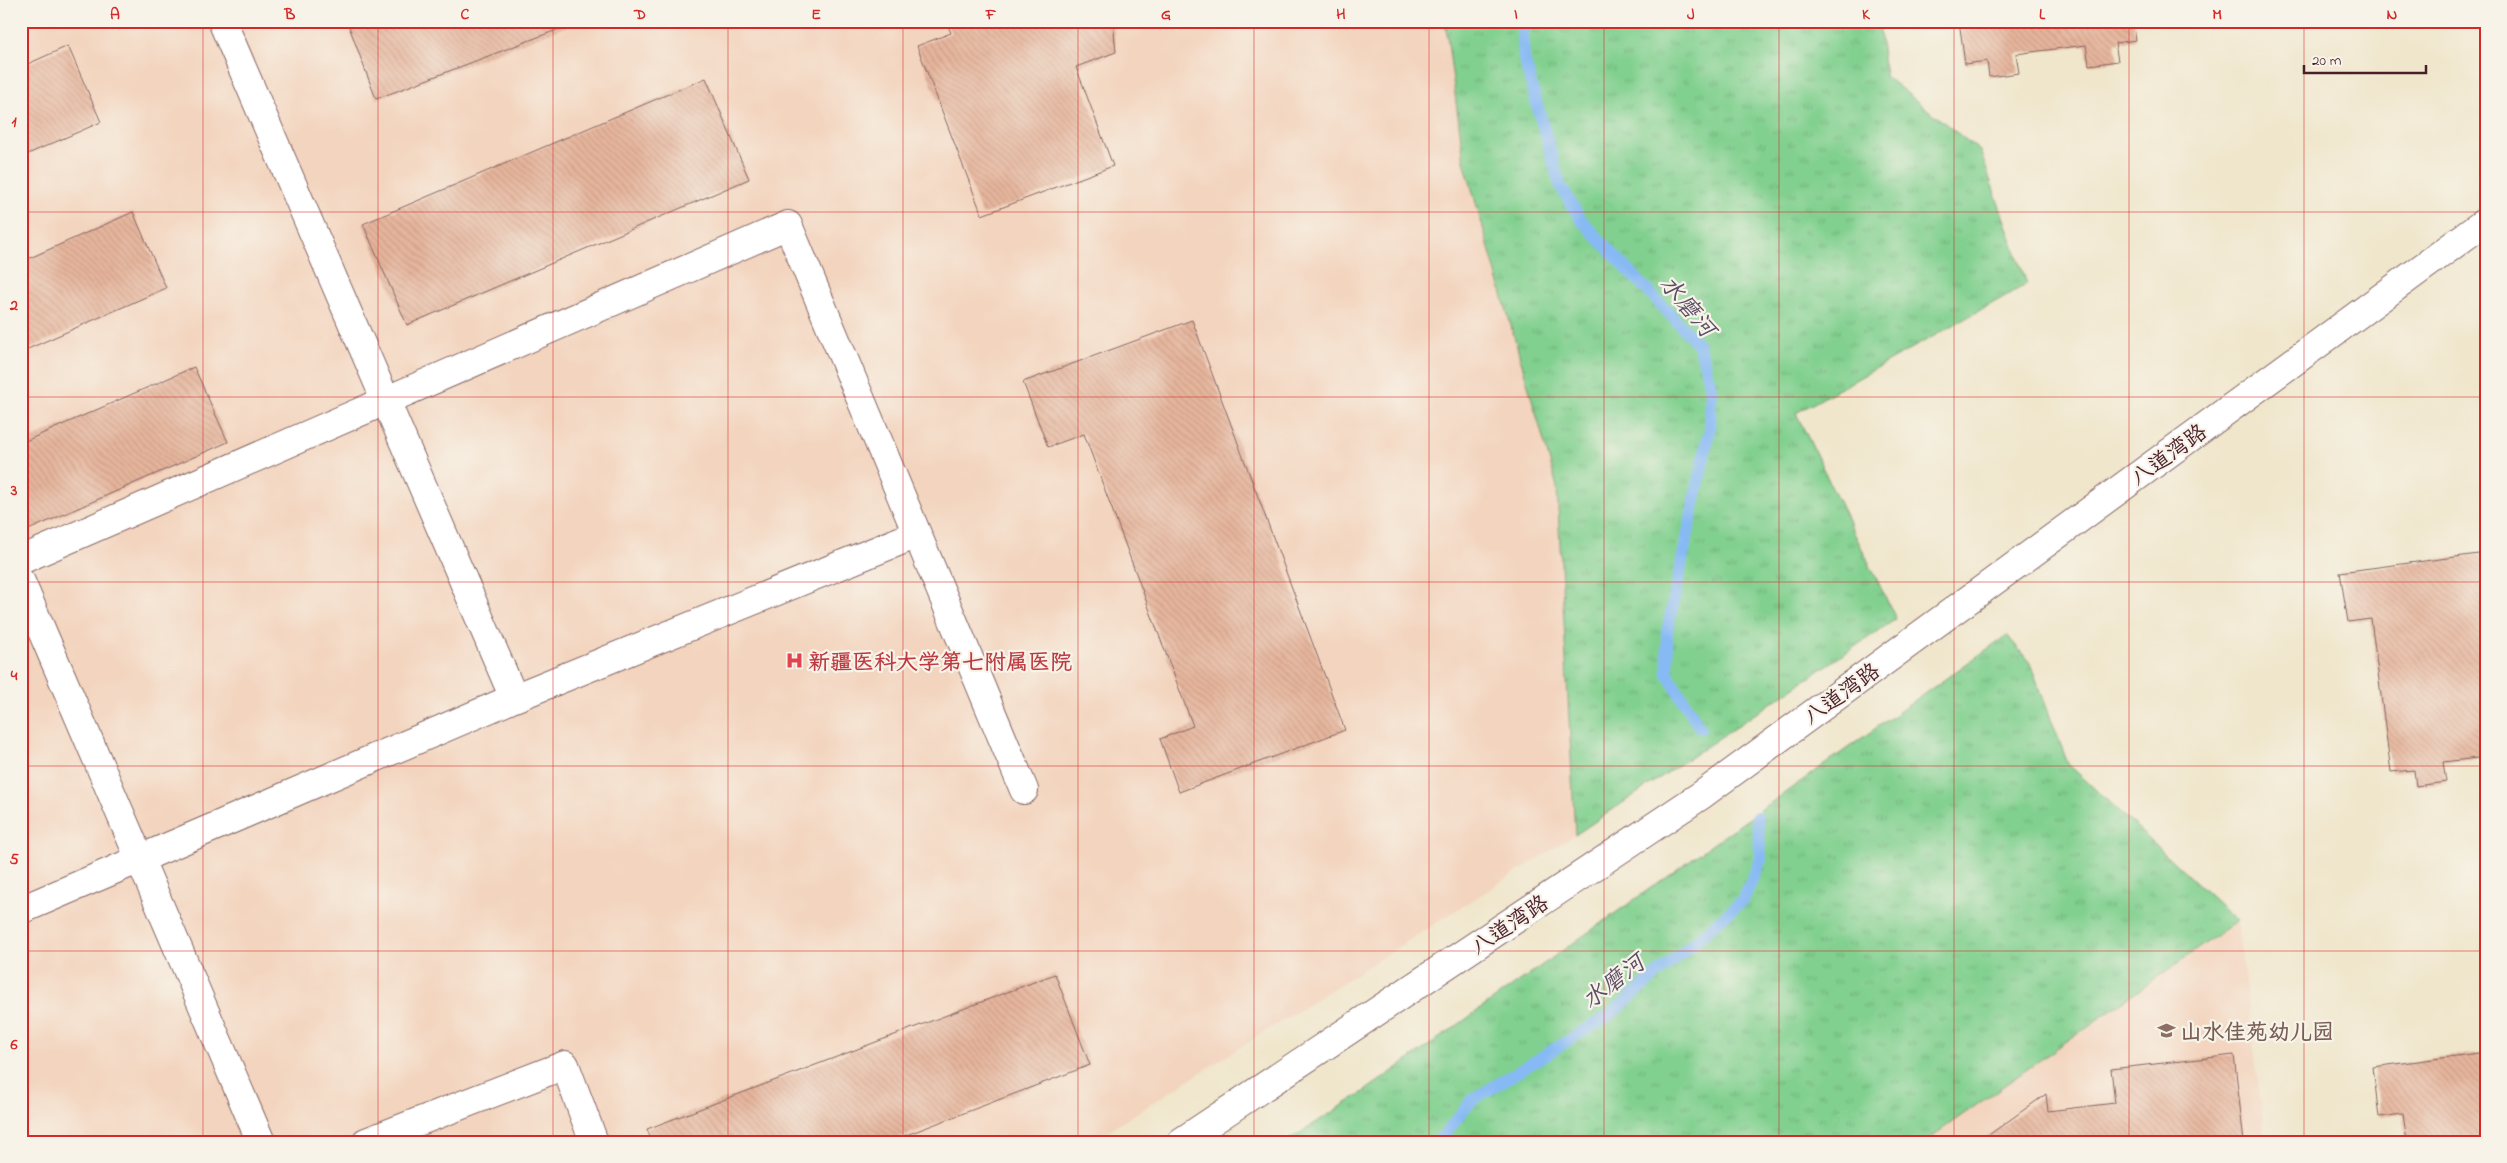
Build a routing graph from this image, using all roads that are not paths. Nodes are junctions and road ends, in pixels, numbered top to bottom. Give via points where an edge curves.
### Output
1 (222, 21) edge
2 (2486, 221) edge
3 (386, 401) junction
4 (917, 534) junction
5 (21, 560) edge
6 (21, 582) edge
7 (514, 698) junction
8 (1024, 790) dead end
9 (140, 859) junction
10 (21, 910) edge
11 (261, 1142) edge
12 (366, 1142) edge
13 (594, 1142) edge
14 (1181, 1142) edge

1 - 3 street
2 - 14 street, 八道湾路 via 1703,794
3 - 4 street via 788,225
3 - 5 street
3 - 7 street
4 - 7 street
4 - 8 street
6 - 9 street
7 - 9 street
9 - 10 street
9 - 11 street
12 - 13 street via 565,1065

